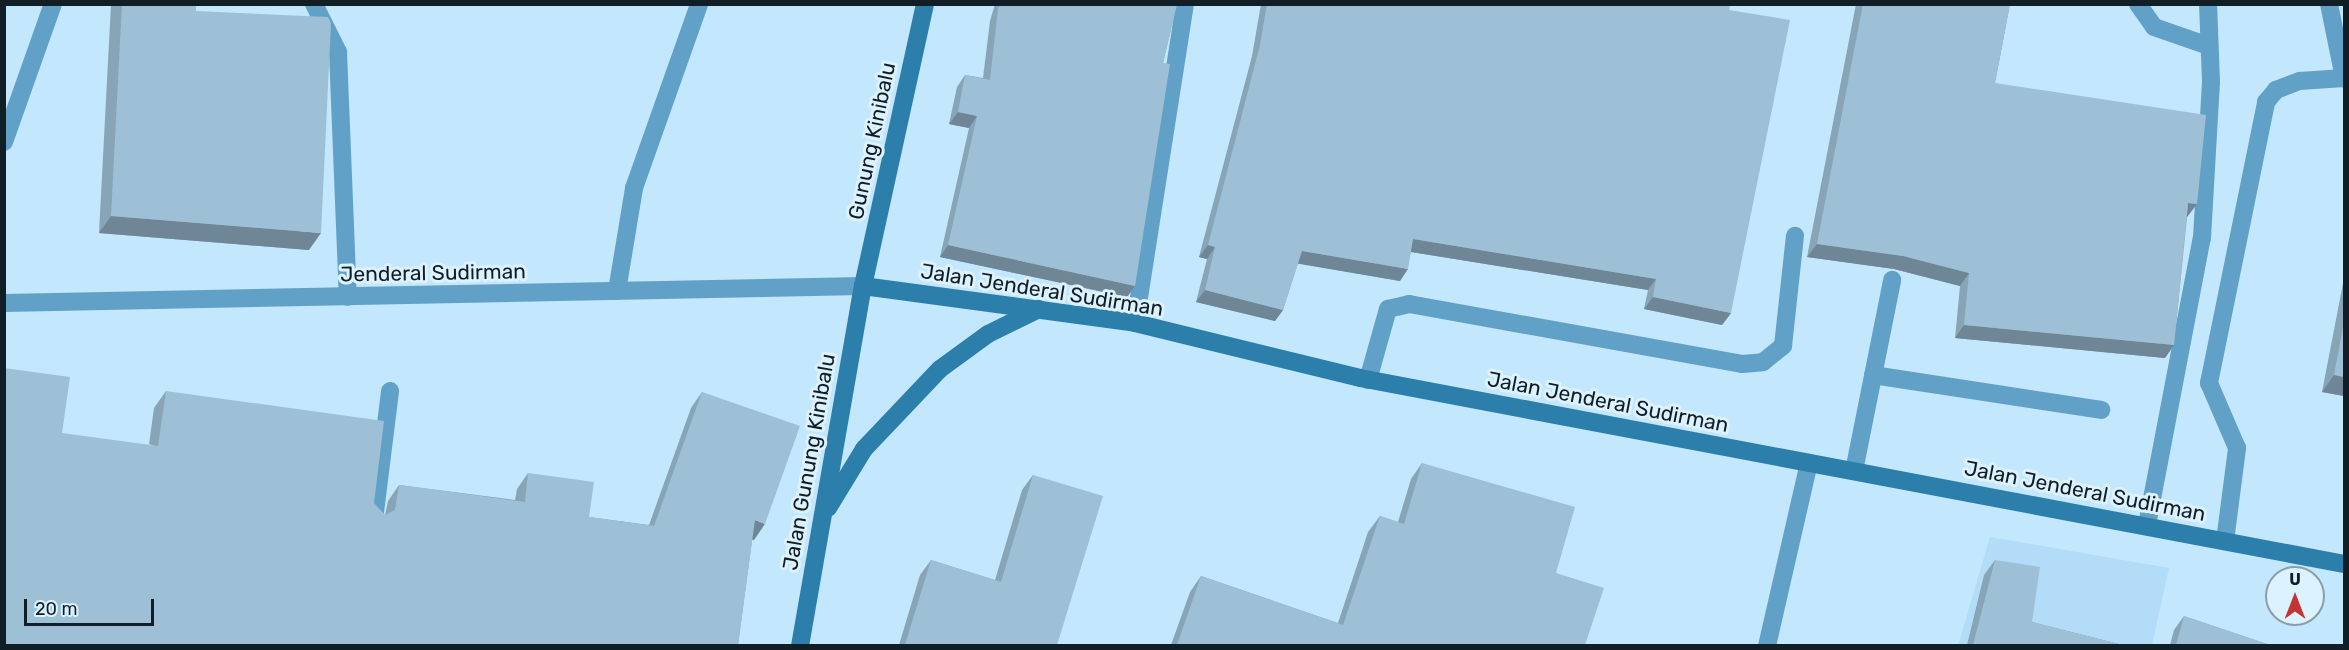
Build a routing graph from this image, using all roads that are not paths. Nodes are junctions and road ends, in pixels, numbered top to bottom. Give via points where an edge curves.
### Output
1 (53, 4) edge
2 (314, 4) edge
3 (699, 4) edge
4 (925, 4) edge
5 (1185, 4) edge
6 (2138, 4) edge
7 (2208, 4) edge
8 (2329, 4) edge
9 (2209, 46) junction
10 (2344, 78) edge
11 (4, 142) edge
12 (1795, 236) dead end
13 (1892, 280) dead end
14 (863, 286) junction
15 (617, 291) junction
16 (348, 297) junction
17 (4, 303) edge
18 (1039, 309) junction
19 (1135, 323) junction
20 (1873, 375) junction
21 (1368, 380) junction
22 (390, 391) dead end
23 (2102, 410) dead end
24 (1809, 463) junction
25 (1854, 471) junction
26 (822, 517) junction
27 (374, 519) edge
28 (2147, 525) junction
29 (2225, 541) junction
30 (2344, 564) edge
31 (800, 645) edge
32 (1767, 645) edge

1 - 11 street
2 - 16 street via 338,52
3 - 15 street via 634,188
4 - 14 street, Gunung Kinibalu
5 - 19 street
6 - 9 street via 2154,27
7 - 9 street
8 - 10 street
9 - 28 street via 2202,237
10 - 29 street via 2300,81 2276,90 2266,102 2209,383 2236,448
12 - 21 street via 1783,346 1763,362 1742,364 1409,304 1388,309
13 - 20 street
14 - 15 street, Jenderal Sudirman
14 - 18 street, Jalan Jenderal Sudirman
14 - 26 street, Jalan Gunung Kinibalu
15 - 16 street, Jenderal Sudirman
16 - 17 street, Jenderal Sudirman
18 - 19 street, Jalan Jenderal Sudirman
18 - 26 street via 988,334 940,369 864,449
19 - 21 street, Jalan Jenderal Sudirman
20 - 23 street
20 - 25 street
21 - 24 street, Jalan Jenderal Sudirman
22 - 27 street
24 - 25 street, Jalan Jenderal Sudirman
24 - 32 street
25 - 28 street, Jalan Jenderal Sudirman
26 - 31 street, Jalan Gunung Kinibalu
28 - 29 street, Jalan Jenderal Sudirman
29 - 30 street, Jalan Jenderal Sudirman

